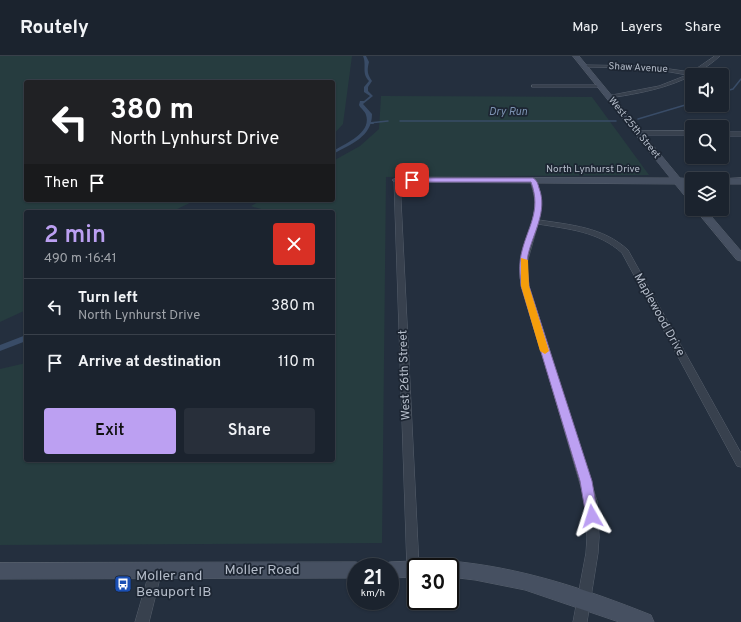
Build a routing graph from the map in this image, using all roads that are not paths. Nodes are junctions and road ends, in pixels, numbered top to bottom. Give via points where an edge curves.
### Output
1 (576, 56) edge
2 (718, 56) edge
3 (585, 66) junction
4 (701, 68) edge
5 (685, 73) edge
6 (685, 77) edge
7 (534, 86) dead end
8 (601, 86) junction
9 (609, 97) junction
10 (638, 133) junction
11 (685, 134) edge
12 (729, 134) edge
13 (741, 134) edge
14 (397, 180) joint
15 (533, 180) junction
16 (677, 180) junction
17 (685, 181) edge
18 (729, 181) edge
19 (741, 181) edge
20 (685, 190) edge
21 (706, 216) edge
22 (535, 221) junction
23 (741, 258) edge
24 (741, 463) edge
25 (414, 558) edge
26 (156, 570) junction
27 (347, 570) edge
28 (459, 570) edge
29 (0, 571) edge
30 (584, 600) junction
31 (142, 622) edge
32 (580, 622) edge
33 (644, 622) edge

1 - 3 main road, West 25th Street
2 - 4 street
3 - 5 street, Shaw Avenue via 648,67
3 - 8 main road, West 25th Street
6 - 9 street via 659,87
7 - 8 street
8 - 9 main road, West 25th Street
9 - 10 main road, West 25th Street
10 - 11 street
10 - 16 main road, West 25th Street
12 - 13 street
14 - 15 main road, North Lynhurst Drive
14 - 25 street, West 26th Street
15 - 16 main road, North Lynhurst Drive
15 - 22 street via 539,203
16 - 17 main road, North Lynhurst Drive
16 - 20 main road, West 25th Street
18 - 19 main road
21 - 23 main road
22 - 24 street, Maplewood Drive via 594,232 620,246
22 - 30 street via 525,255 525,286 590,501 593,537
26 - 27 main road, Moller Road
26 - 29 main road, Moller Road
26 - 31 street
28 - 30 main road via 508,576
30 - 32 street
30 - 33 main road

